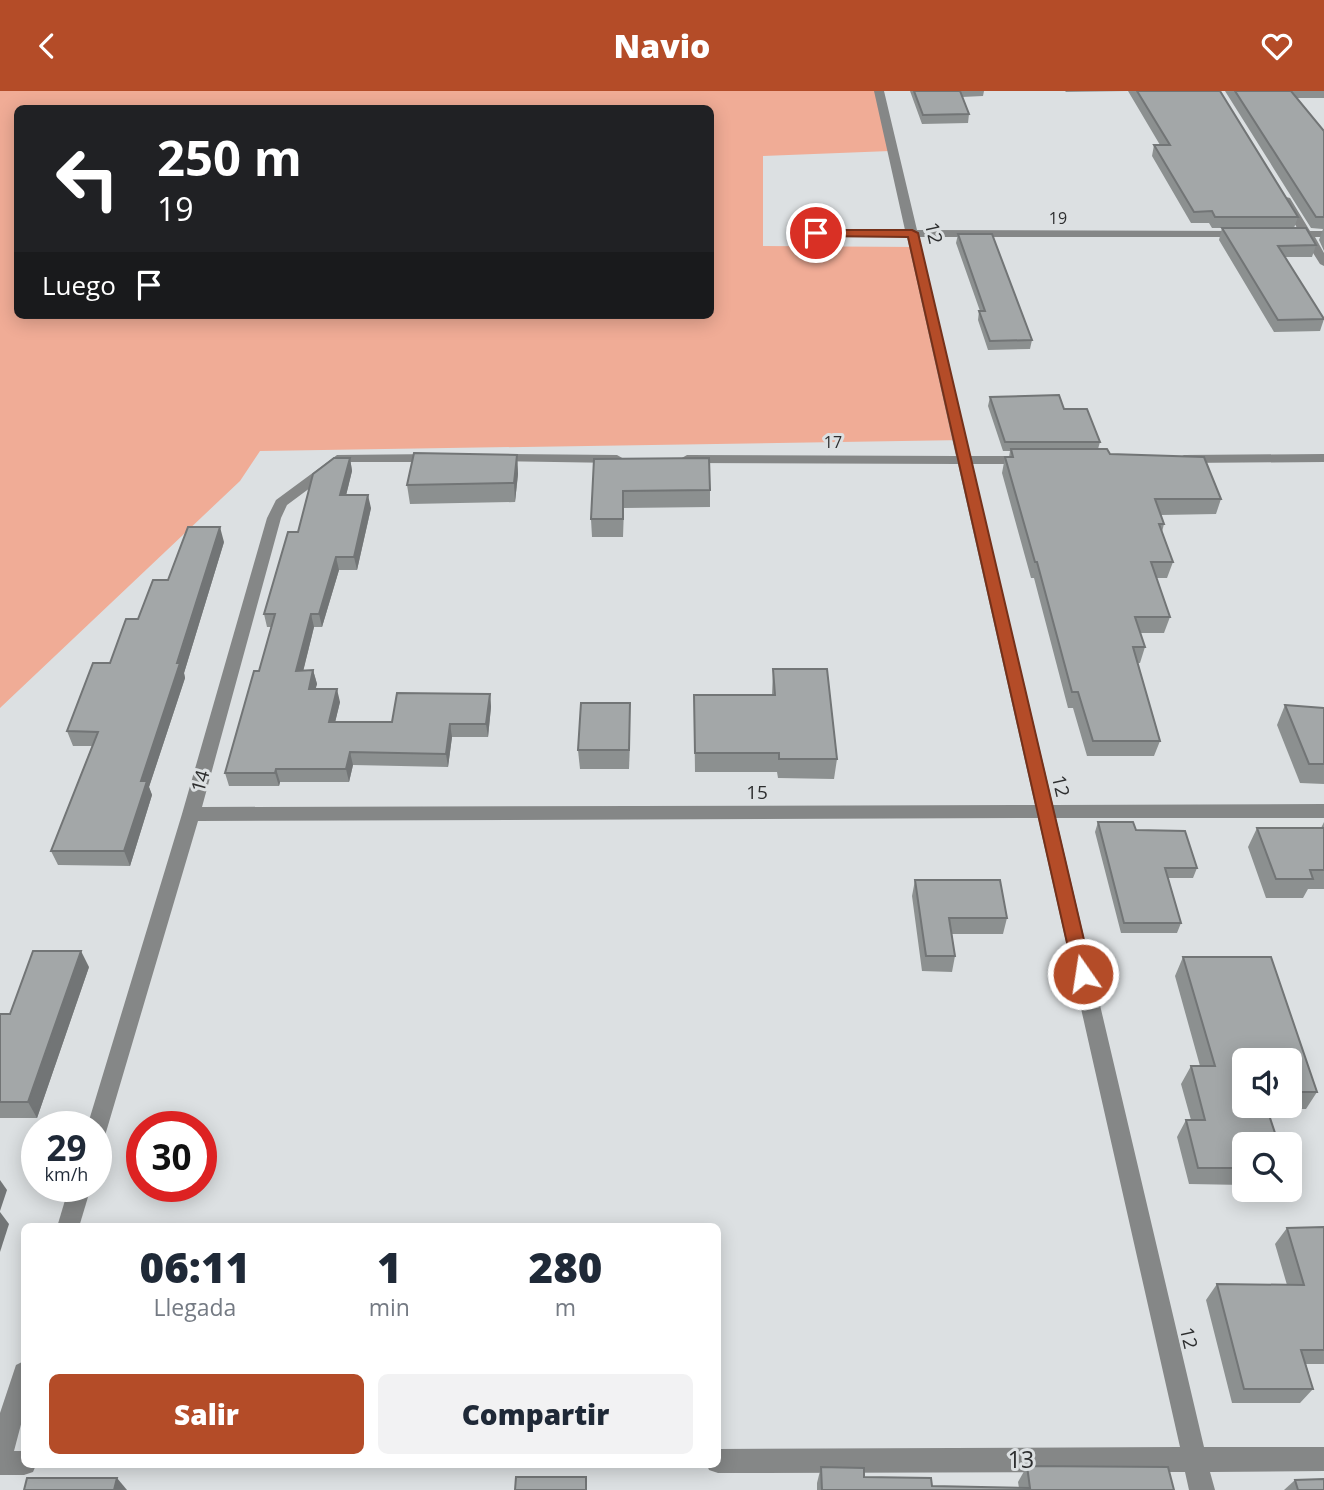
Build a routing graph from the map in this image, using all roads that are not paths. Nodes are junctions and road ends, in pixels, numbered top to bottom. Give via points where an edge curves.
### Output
1 (879, 91) edge
2 (1280, 190) edge
3 (792, 233) dead end
4 (912, 233) junction
5 (1253, 234) edge
6 (1266, 234) edge
7 (1307, 234) junction
8 (1324, 234) edge
9 (1324, 262) edge
10 (453, 458) edge
11 (481, 459) edge
12 (633, 459) edge
13 (674, 459) edge
14 (1172, 459) edge
15 (1324, 459) edge
16 (965, 460) junction
17 (1048, 460) edge
18 (1324, 811) edge
19 (1046, 813) junction
20 (191, 814) junction
21 (102, 1111) edge
22 (76, 1202) edge
23 (69, 1223) edge
24 (21, 1383) edge
25 (0, 1455) edge
26 (1195, 1459) junction
27 (1324, 1459) edge
28 (721, 1461) edge
29 (0, 1463) edge
30 (21, 1463) edge
31 (1202, 1490) edge

1 - 4 street, 12
2 - 7 street
3 - 4 street, 19
4 - 5 street, 19
4 - 16 street, 12
6 - 7 street
7 - 8 street
7 - 9 street
10 - 20 street, 14 via 342,458 281,503
11 - 12 street
13 - 16 street, 17
14 - 15 street
16 - 17 street, 17
16 - 19 street, 12
18 - 19 street, 15
19 - 20 street, 15
19 - 26 street, 12
20 - 21 street, 14
22 - 23 street
24 - 25 street
26 - 27 street, 13
26 - 28 street, 13
26 - 31 street, 12
29 - 30 street

